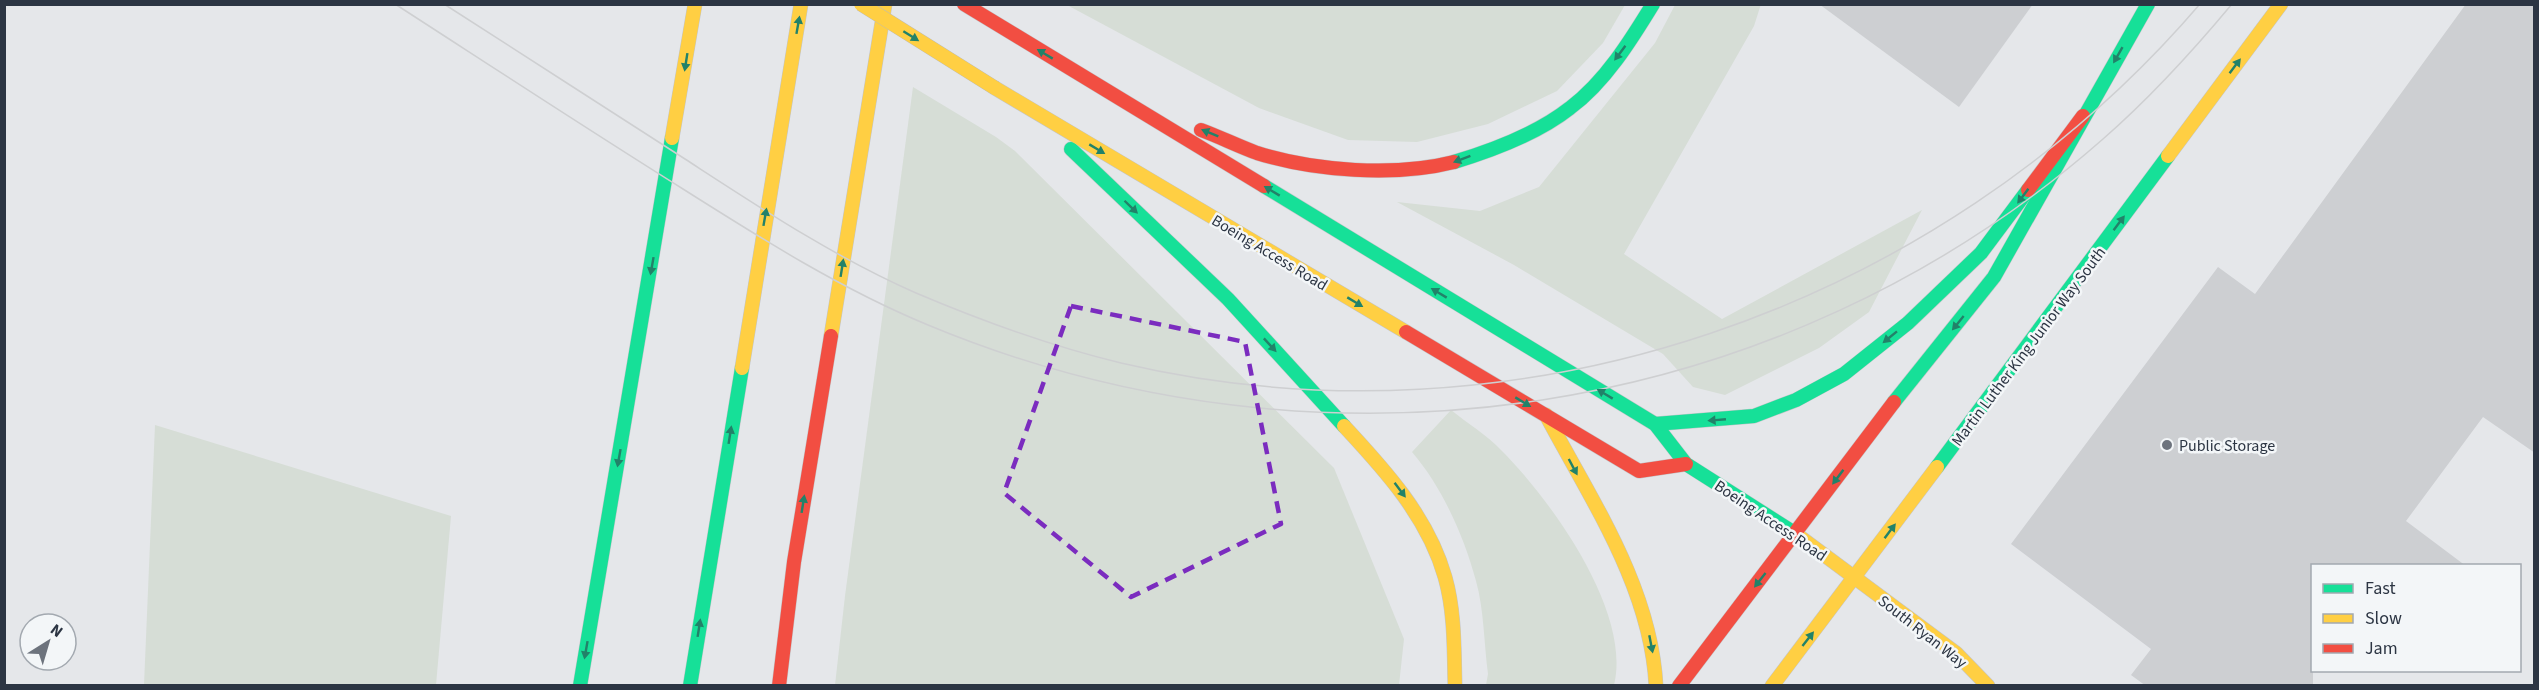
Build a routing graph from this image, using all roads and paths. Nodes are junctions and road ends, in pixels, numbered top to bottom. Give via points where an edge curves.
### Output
1 (695, 4) edge
2 (801, 4) edge
3 (861, 4) edge
4 (885, 4) edge
5 (895, 4) edge
6 (964, 4) edge
7 (1653, 4) edge
8 (2148, 4) edge
9 (2281, 4) edge
10 (1088, 79) junction
11 (1029, 109) junction
12 (2083, 116) junction
13 (865, 131) junction
14 (1545, 415) junction
15 (1655, 424) junction
16 (1686, 464) junction
17 (1796, 534) junction
18 (794, 562) junction
19 (1855, 578) junction
20 (768, 663) dead end
21 (580, 686) edge
22 (690, 686) edge
23 (779, 686) edge
24 (1455, 686) edge
25 (1656, 686) edge
26 (1679, 686) edge
27 (1772, 686) edge
28 (1988, 686) edge

1 -> 21 main road
22 -> 2 main road
3 -> 11 main road, Boeing Access Road, bridge
4 - 13 main road
5 - 13 main road
10 -> 6 main road, Boeing Access Road
7 -> 10 main road via 1607,69 1573,107 1541,128 1491,148 1451,163 1411,169 1365,169 1265,155
8 -> 12 main road
19 -> 9 main road, Martin Luther King Junior Way South
15 -> 10 main road, Boeing Access Road
11 -> 14 main road, Boeing Access Road
11 -> 24 main road via 1228,299 1384,469 1412,506 1445,577 1453,625
12 -> 15 main road via 1981,253 1908,323 1844,374 1796,400 1754,416
12 -> 17 main road via 1994,277
18 -> 13 main road
14 - 16 main road, Boeing Access Road via 1639,471
14 -> 25 main road via 1632,578 1647,624
15 - 16 main road, Boeing Access Road
16 - 17 main road, Boeing Access Road
17 - 19 main road, Boeing Access Road
17 -> 26 main road
18 - 20 main road
18 - 23 main road
27 -> 19 main road, Martin Luther King Junior Way South
19 - 28 main road, South Ryan Way via 1956,653

